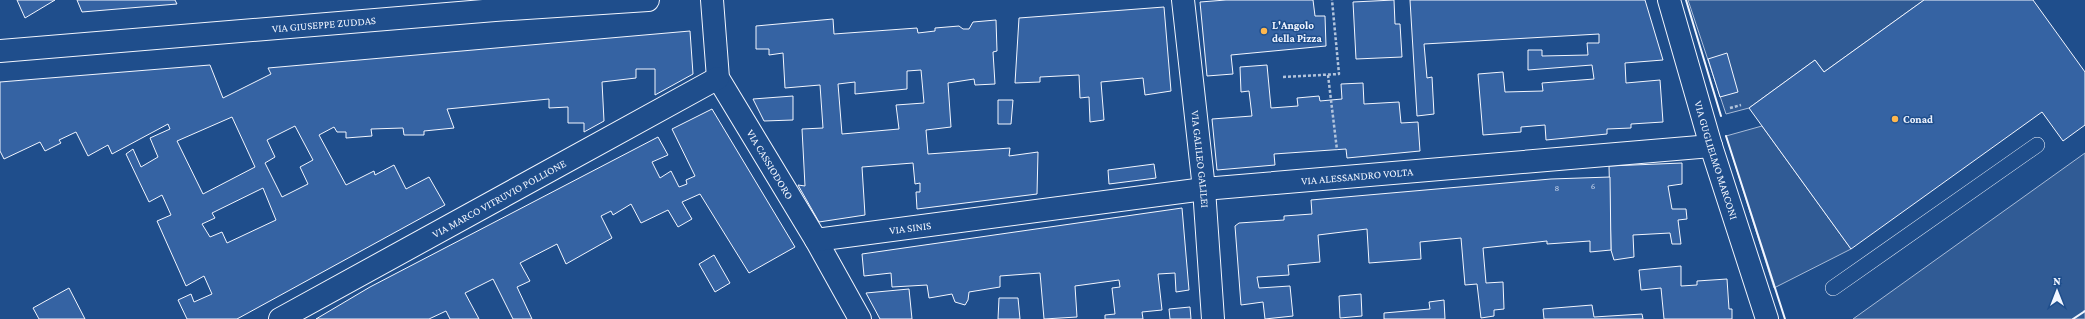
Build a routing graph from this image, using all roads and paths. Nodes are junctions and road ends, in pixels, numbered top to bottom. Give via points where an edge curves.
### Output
1 (648, 0) edge
2 (712, 0) edge
3 (1183, 0) edge
4 (1332, 0) edge
5 (1669, 0) edge
6 (0, 51) edge
7 (1328, 75) junction
8 (1283, 77) dead end
9 (718, 78) junction
10 (2037, 145) dead end
11 (1711, 146) junction
12 (1340, 177) junction
13 (1204, 189) junction
14 (1003, 214) joint
15 (816, 240) junction
16 (1833, 288) dead end
17 (280, 319) edge
18 (860, 319) edge
19 (1213, 319) edge
20 (1768, 319) edge

1 - 6 street, VIA GIUSEPPE ZUDDAS via 495,10
2 - 9 street, VIA CASSIODORO
3 - 13 street, VIA GALILEO GALILEI
4 - 7 path via 1340,74
5 - 11 street, VIA GUGLIELMO MARCONI
7 - 8 path
7 - 12 path
9 - 15 street, VIA CASSIODORO
9 - 17 street, VIA MARCO VITRUVIO POLLIONE
10 - 16 lane
11 - 12 street, VIA ALESSANDRO VOLTA
11 - 20 street, VIA GUGLIELMO MARCONI
12 - 13 street, VIA ALESSANDRO VOLTA
13 - 14 street, VIA ALESSANDRO VOLTA
13 - 19 street, VIA GALILEO GALILEI
14 - 15 street, VIA SINIS
15 - 18 street, VIA CASSIODORO

